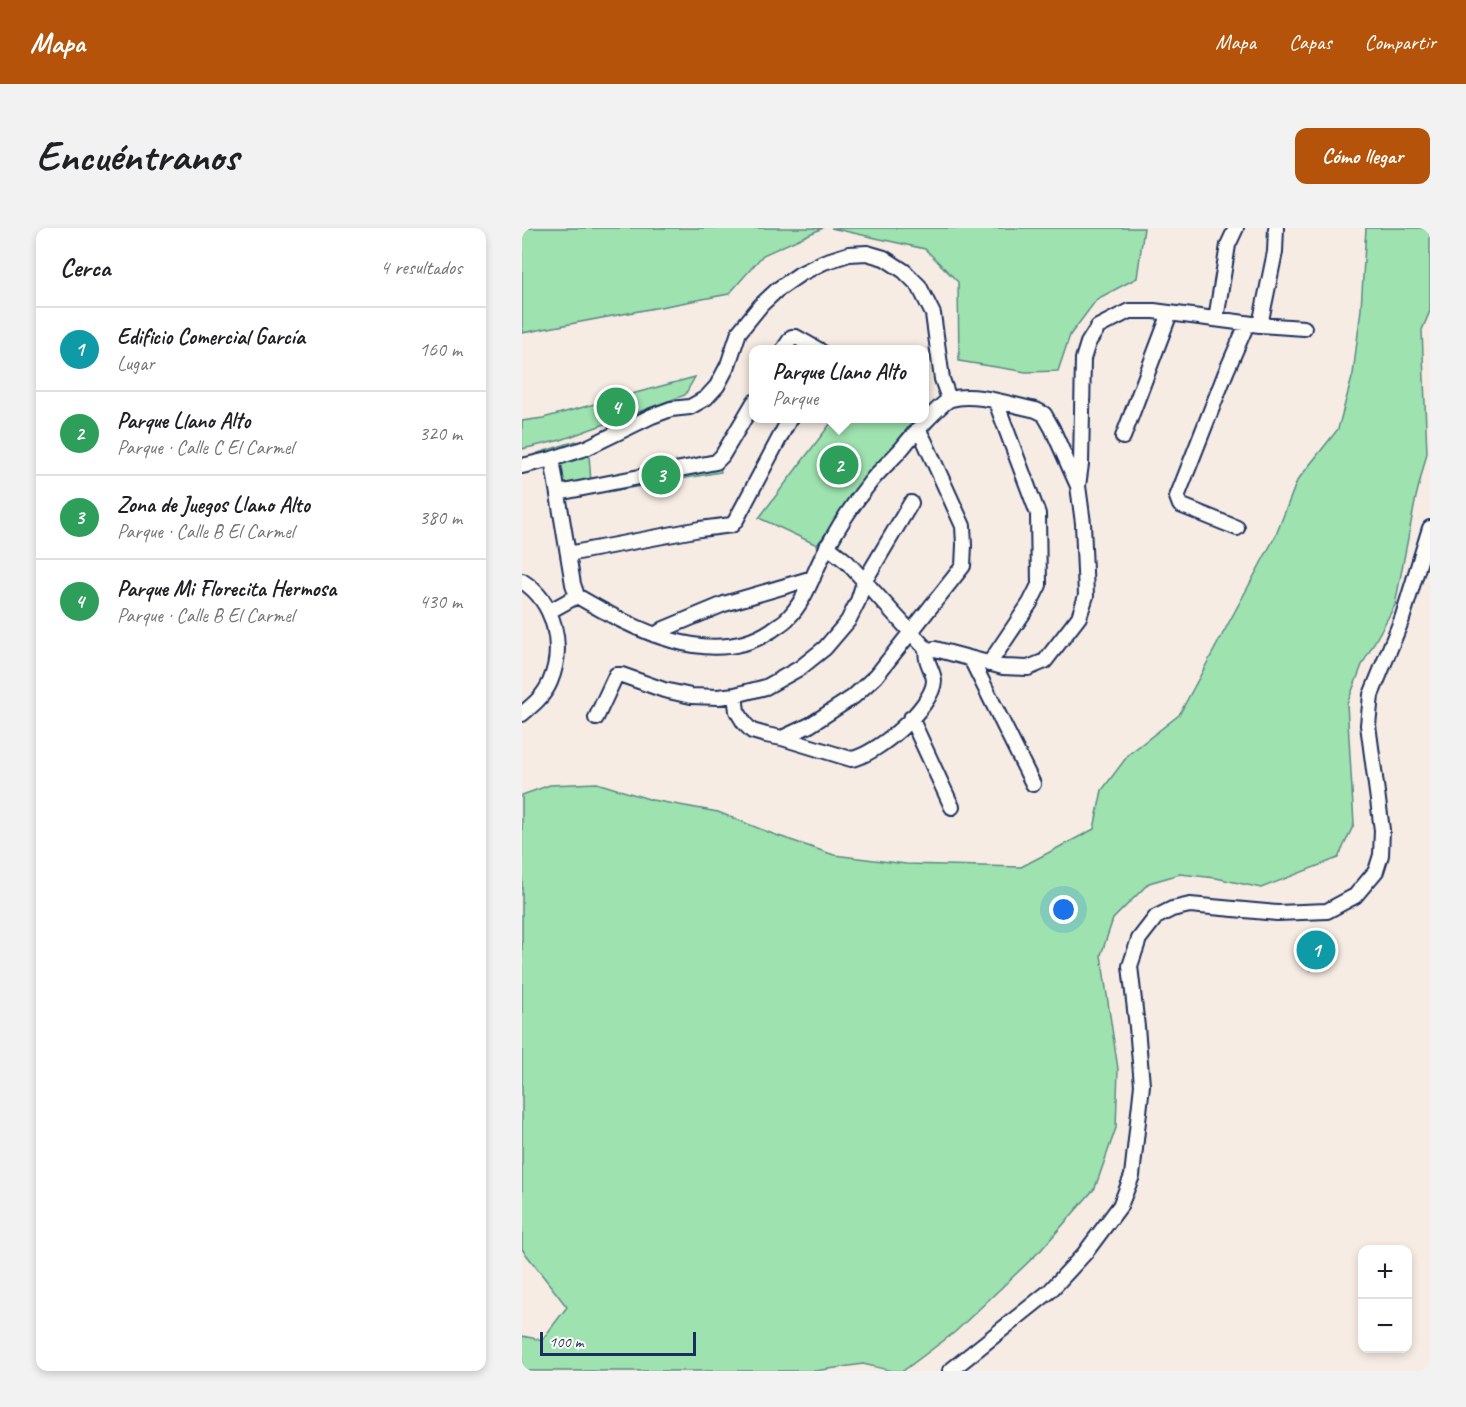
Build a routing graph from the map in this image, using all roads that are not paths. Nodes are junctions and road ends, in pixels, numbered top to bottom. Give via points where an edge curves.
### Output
1 (1236, 228) edge
2 (1276, 228) edge
3 (1170, 314) junction
4 (1216, 320) junction
5 (1253, 324) junction
6 (1304, 328) dead end
7 (786, 345) edge
8 (810, 345) edge
9 (949, 399) junction
10 (996, 402) junction
11 (749, 409) edge
12 (929, 418) edge
13 (787, 423) edge
14 (924, 423) edge
15 (918, 429) junction
16 (1123, 436) dead end
17 (552, 459) junction
18 (522, 466) edge
19 (1078, 486) junction
20 (558, 493) junction
21 (911, 503) dead end
22 (1237, 528) dead end
23 (1430, 528) edge
24 (827, 546) junction
25 (568, 554) junction
26 (813, 578) junction
27 (522, 581) edge
28 (864, 582) junction
29 (577, 596) junction
30 (550, 611) junction
31 (911, 633) junction
32 (655, 635) junction
33 (927, 650) junction
34 (971, 659) junction
35 (989, 664) junction
36 (735, 696) junction
37 (522, 714) edge
38 (596, 718) dead end
39 (911, 718) junction
40 (782, 738) junction
41 (1033, 784) dead end
42 (952, 807) dead end
43 (950, 1371) edge

1 - 4 street via 1228,245
2 - 5 street via 1275,252
3 - 4 street
3 - 16 street
3 - 19 street via 1129,311 1098,327 1088,343 1083,359
4 - 5 street
5 - 6 street
5 - 22 street via 1222,382 1178,497 1180,505
7 - 8 street via 796,337
9 - 10 street via 975,397
9 - 12 street
9 - 17 street via 942,379 933,314 919,286 884,258 867,253 849,254 800,274 761,305 740,332 728,365 706,398 690,407 652,416 586,448
10 - 19 street via 1044,414
10 - 35 street via 1038,514 1039,585
11 - 20 street via 716,462
13 - 25 street via 732,525
14 - 15 street
15 - 24 street via 873,480
15 - 31 street via 963,526 964,545 963,566
17 - 18 street
17 - 20 street
19 - 35 street via 1086,596 1079,617 1045,661 1028,668
20 - 25 street
21 - 28 street
23 - 43 street via 1402,619 1371,695 1368,725 1382,830 1376,871 1355,896 1327,911 1277,913 1190,905 1156,917 1139,939 1130,966 1142,1085 1132,1176 1120,1206 1050,1291
24 - 26 street
24 - 28 street
25 - 29 street
26 - 32 street via 724,604
26 - 32 street via 786,620 761,637 724,646 697,646
27 - 30 street
28 - 31 street
28 - 36 street via 848,621 825,648 766,687
29 - 30 street
29 - 32 street
30 - 37 street via 557,639 556,661 550,683 537,702
31 - 33 street
31 - 40 street via 854,697
33 - 34 street
33 - 39 street via 934,680 932,692
34 - 35 street
34 - 41 street
36 - 38 street via 691,696 616,675
36 - 40 street via 737,711 745,724 753,731
39 - 40 street via 890,739 859,758
39 - 42 street

